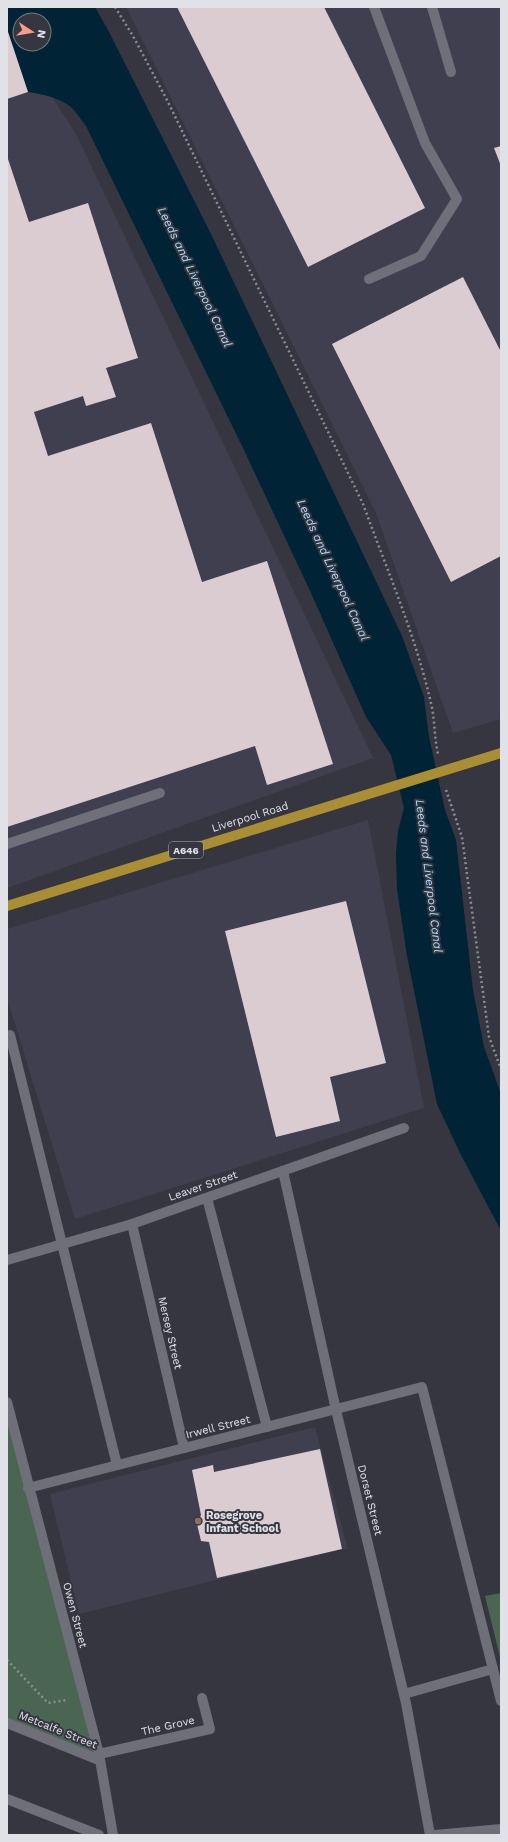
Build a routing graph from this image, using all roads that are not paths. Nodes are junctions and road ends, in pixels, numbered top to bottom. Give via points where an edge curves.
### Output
1 (374, 7) edge
2 (432, 7) edge
3 (451, 72) dead end
4 (369, 279) dead end
5 (501, 753) edge
6 (160, 793) dead end
7 (7, 844) edge
8 (7, 906) edge
9 (10, 1036) dead end
10 (404, 1128) dead end
11 (283, 1171) junction
12 (206, 1198) junction
13 (132, 1224) junction
14 (62, 1244) junction
15 (7, 1260) edge
16 (7, 1402) edge
17 (336, 1410) junction
18 (267, 1427) junction
19 (184, 1448) junction
20 (117, 1465) junction
21 (28, 1488) junction
22 (493, 1670) junction
23 (404, 1694) junction
24 (202, 1698) dead end
25 (501, 1701) edge
26 (7, 1723) edge
27 (99, 1757) junction
28 (7, 1799) edge
29 (501, 1829) edge
30 (99, 1835) edge
31 (113, 1835) edge
32 (430, 1835) edge
33 (435, 1835) edge

1 - 4 street via 425,144 457,199 421,256
2 - 3 street
5 - 8 main road, Liverpool Road / A646
6 - 7 street
9 - 14 street
10 - 11 street, Leaver Street
11 - 12 street, Leaver Street
11 - 17 street, Dorset Street
12 - 13 street, Leaver Street
12 - 18 street
13 - 14 street, Leaver Street
13 - 19 street, Mersey Street
14 - 15 street, Leaver Street
14 - 20 street
16 - 21 street, Owen Street
17 - 18 street, Irwell Street
17 - 22 street, Irwell Street via 422,1387
17 - 23 street, Dorset Street
18 - 19 street, Irwell Street
19 - 20 street, Irwell Street
20 - 21 street, Irwell Street
21 - 27 street, Owen Street
22 - 23 street
22 - 25 street
23 - 32 street, Dorset Street
24 - 27 street, The Grove via 210,1729
26 - 27 street, Metcalfe Street
27 - 31 street, Owen Street
28 - 30 street
29 - 33 street

